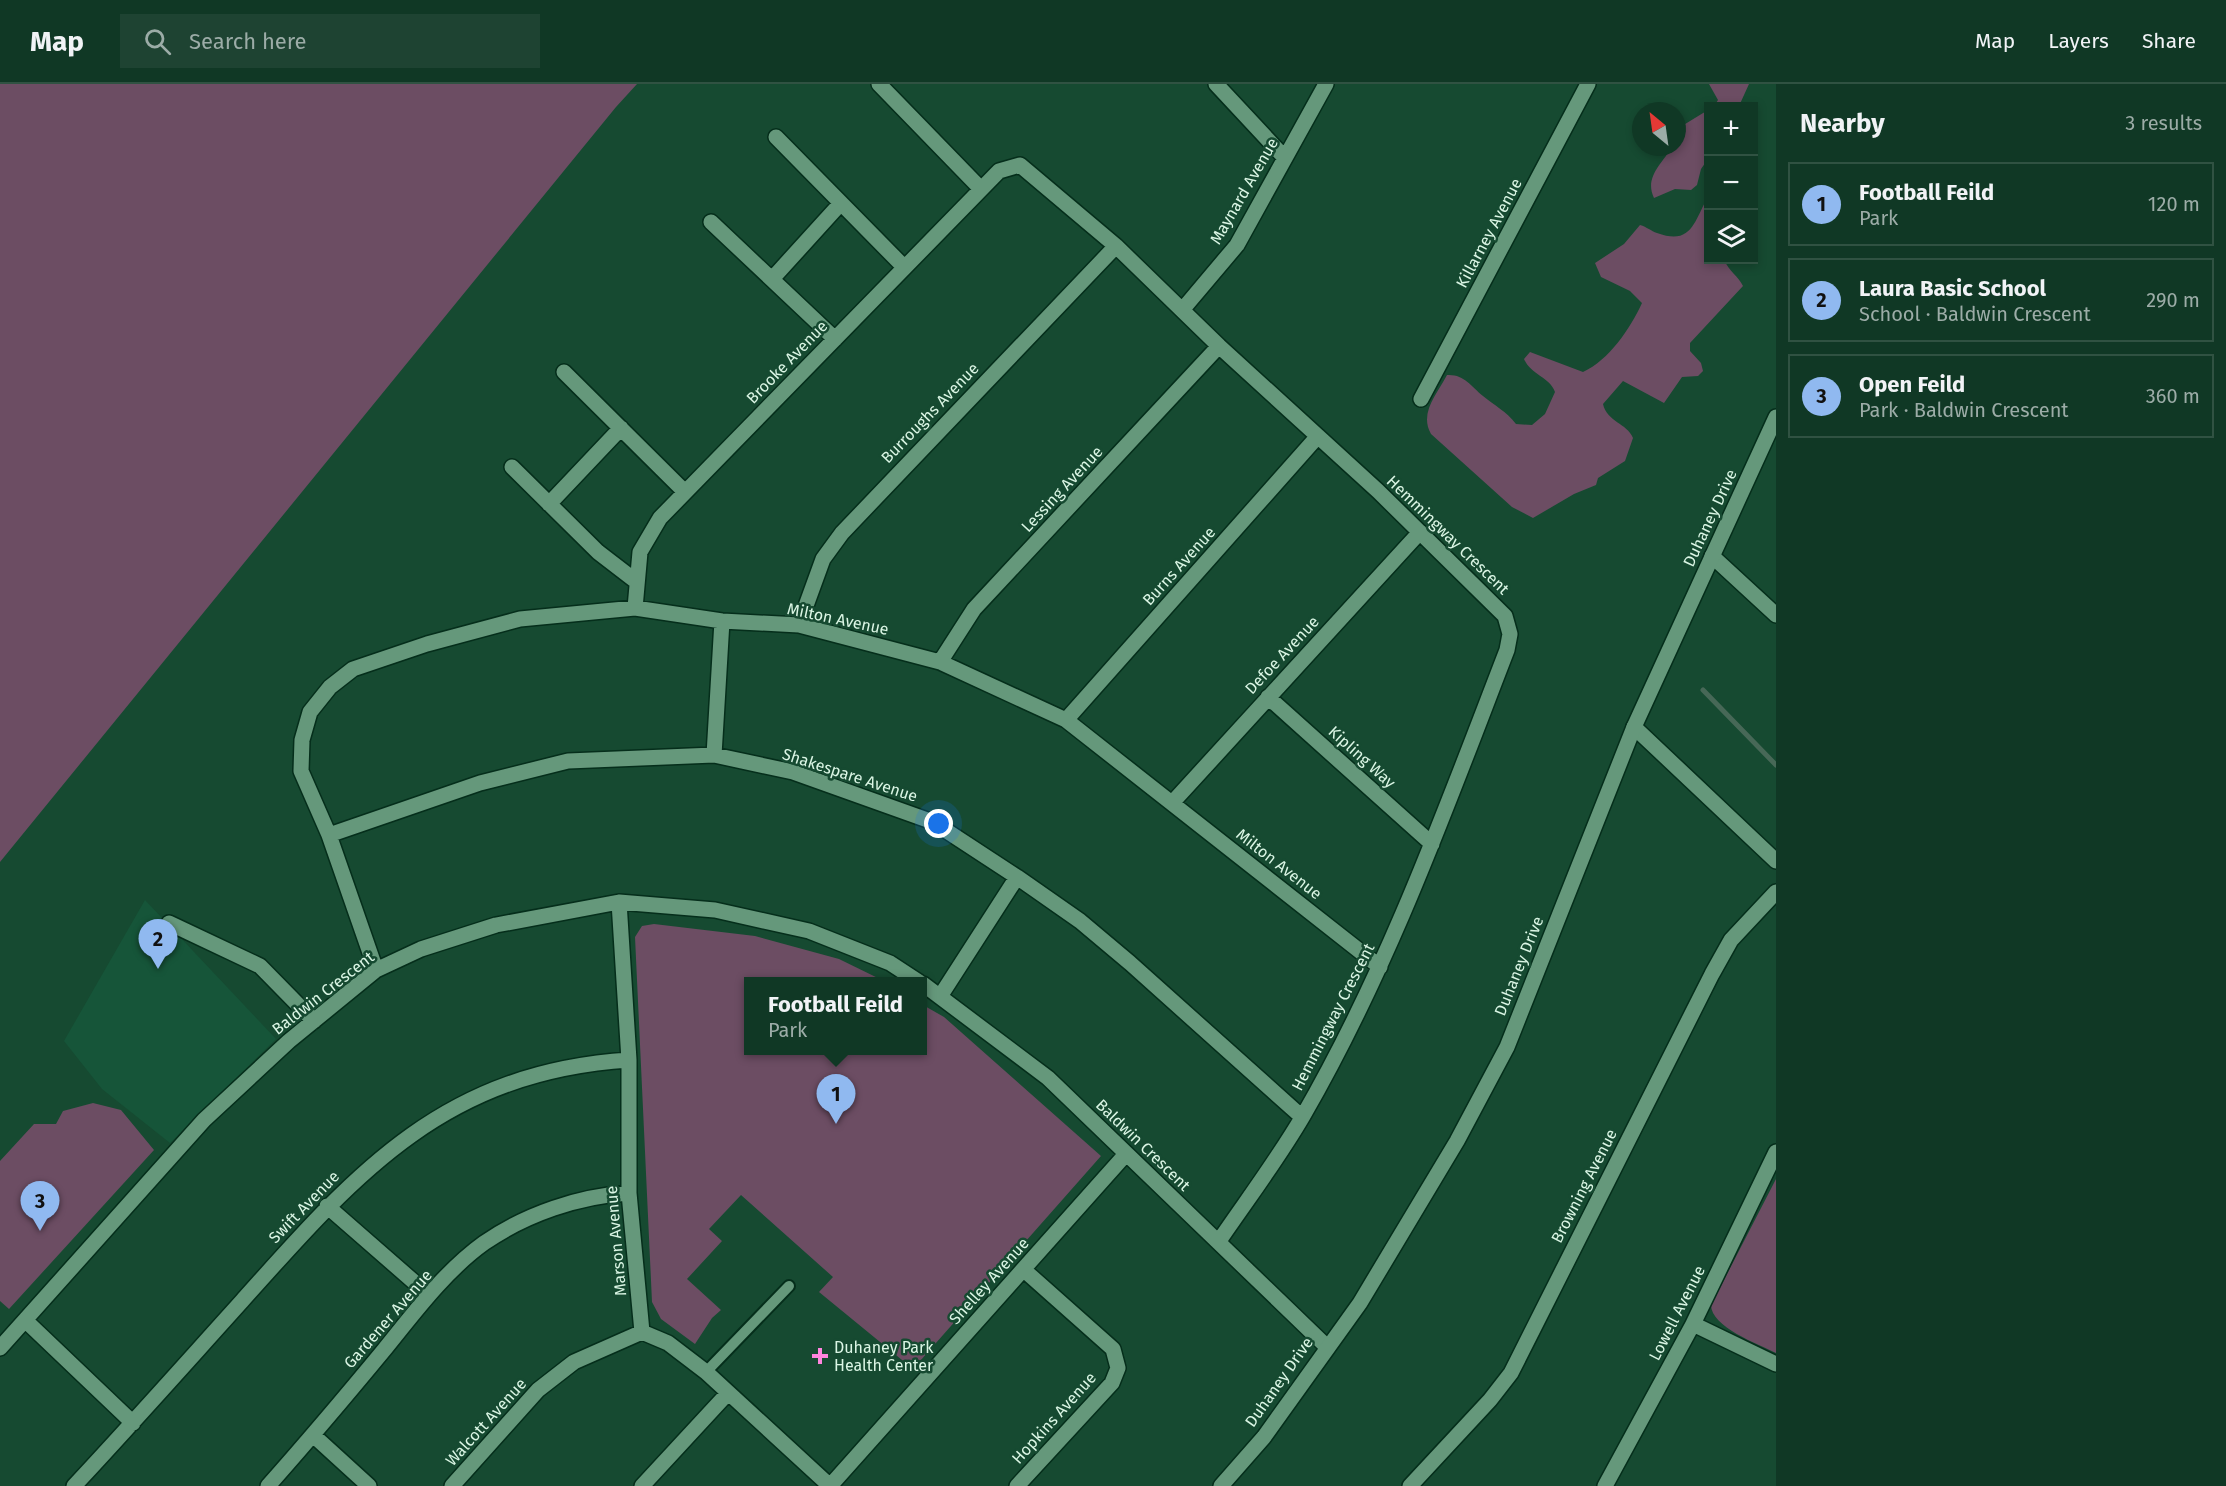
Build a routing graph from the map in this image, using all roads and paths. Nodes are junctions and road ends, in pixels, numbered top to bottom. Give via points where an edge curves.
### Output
1 (879, 84) edge
2 (1216, 84) edge
3 (1326, 84) edge
4 (1588, 84) edge
5 (776, 137) dead end
6 (1285, 158) junction
7 (1009, 166) joint
8 (981, 189) junction
9 (841, 203) junction
10 (711, 222) dead end
11 (1116, 246) junction
12 (904, 267) junction
13 (772, 279) junction
14 (1183, 309) junction
15 (835, 339) junction
16 (1220, 346) junction
17 (564, 372) dead end
18 (1421, 399) dead end
19 (1776, 417) edge
20 (621, 428) junction
21 (1318, 436) junction
22 (512, 467) dead end
23 (685, 492) junction
24 (549, 504) junction
25 (1420, 532) junction
26 (1712, 556) junction
27 (637, 582) junction
28 (635, 608) junction
29 (1776, 615) edge
30 (722, 621) junction
31 (800, 625) junction
32 (940, 662) junction
33 (1268, 697) junction
34 (1066, 720) junction
35 (1634, 727) junction
36 (714, 755) junction
37 (1172, 803) junction
38 (329, 835) junction
39 (1432, 844) junction
40 (1776, 861) edge
41 (1017, 877) junction
42 (1776, 892) edge
43 (619, 902) junction
44 (169, 923) dead end
45 (1380, 967) junction
46 (376, 970) junction
47 (913, 977) edge
48 (927, 986) edge
49 (941, 995) junction
50 (314, 1021) junction
51 (629, 1060) junction
52 (1302, 1117) junction
53 (1776, 1152) edge
54 (1126, 1154) junction
55 (629, 1193) junction
56 (327, 1206) junction
57 (1219, 1241) junction
58 (1024, 1270) junction
59 (789, 1286) dead end
60 (429, 1295) junction
61 (26, 1321) junction
62 (1694, 1324) junction
63 (642, 1332) junction
64 (1326, 1346) junction
65 (0, 1348) edge
66 (1776, 1364) edge
67 (706, 1372) junction
68 (728, 1393) junction
69 (133, 1423) junction
70 (313, 1435) junction
71 (1609, 1485) edge
72 (75, 1486) edge
73 (268, 1486) edge
74 (369, 1486) edge
75 (453, 1486) edge
76 (642, 1486) edge
77 (830, 1486) edge
78 (1017, 1486) edge
79 (1221, 1486) edge
80 (1410, 1486) edge

1 - 8 street
2 - 6 street
3 - 6 street, Maynard Avenue
4 - 18 street, Killarney Avenue
5 - 9 street
6 - 14 street, Maynard Avenue via 1237,245
7 - 8 street, Brooke Avenue
7 - 11 street, Hemmingway Crescent via 1020,165
8 - 12 street, Brooke Avenue
9 - 12 street
9 - 13 street
10 - 13 street
11 - 14 street, Hemmingway Crescent
11 - 31 street, Burroughs Avenue via 842,533 823,559
12 - 15 street, Brooke Avenue
13 - 15 street
14 - 16 street, Hemmingway Crescent
15 - 23 street, Brooke Avenue
16 - 21 street, Hemmingway Crescent
16 - 32 street, Lessing Avenue via 974,609
17 - 20 street
19 - 26 street, Duhaney Drive
20 - 23 street
20 - 24 street
21 - 25 street, Hemmingway Crescent
21 - 34 street, Burns Avenue
22 - 24 street
23 - 27 street, Brooke Avenue via 648,536 640,552
24 - 27 street via 598,552
25 - 33 street, Defoe Avenue
25 - 39 street, Hemmingway Crescent via 1505,616 1510,634
26 - 29 street
26 - 35 street, Duhaney Drive
27 - 28 street, Brooke Avenue
28 - 30 street, Milton Avenue
28 - 38 street, Milton Avenue via 520,619 353,669 330,687 310,712 302,740 301,771
30 - 31 street, Milton Avenue
30 - 36 street
31 - 32 street, Milton Avenue
32 - 34 street, Milton Avenue
33 - 37 street, Defoe Avenue
33 - 39 street, Kipling Way
34 - 37 street, Milton Avenue
35 - 40 street
35 - 64 street, Duhaney Drive via 1506,1047 1445,1162 1360,1303
36 - 38 street, Shakespare Avenue via 568,761 480,783
36 - 41 street, Shakespare Avenue via 793,772 896,807 933,822
37 - 45 street, Milton Avenue
38 - 46 street
39 - 45 street, Hemmingway Crescent
41 - 49 street
41 - 52 street, Shakespare Avenue via 1080,921 1130,963
42 - 80 street, Browning Avenue via 1731,940 1712,974 1511,1372
43 - 46 street, Baldwin Crescent via 496,925 421,949
43 - 47 street, Baldwin Crescent via 715,910 809,931 890,963
43 - 51 street, Marson Avenue
44 - 50 street via 260,966
45 - 52 street, Hemmingway Crescent
46 - 50 street, Baldwin Crescent
48 - 49 street, Baldwin Crescent
49 - 54 street, Baldwin Crescent via 1048,1078
50 - 61 street, Baldwin Crescent via 204,1120
51 - 55 street, Marson Avenue
51 - 56 street, Swift Avenue via 584,1063 517,1082 456,1106 410,1133
52 - 57 street, Hemmingway Crescent
53 - 62 street, Lowell Avenue
54 - 57 street, Baldwin Crescent
54 - 58 street, Shelley Avenue
55 - 60 street, Gardener Avenue via 584,1198 518,1222 482,1244
55 - 63 street, Marson Avenue
56 - 60 street
56 - 69 street, Swift Avenue
57 - 64 street, Baldwin Crescent
58 - 77 street, Shelley Avenue
58 - 78 street, Hopkins Avenue via 1113,1349 1118,1368 1112,1383
59 - 67 lane
60 - 70 street, Gardener Avenue
61 - 65 street, Baldwin Crescent
61 - 69 street
62 - 66 street
62 - 71 street, Lowell Avenue
63 - 67 street via 668,1343
63 - 75 street, Walcott Avenue via 574,1362 538,1390
64 - 79 street, Duhaney Drive via 1263,1437
67 - 68 street
68 - 76 street
68 - 77 street
69 - 72 street, Swift Avenue
70 - 73 street, Gardener Avenue
70 - 74 street

